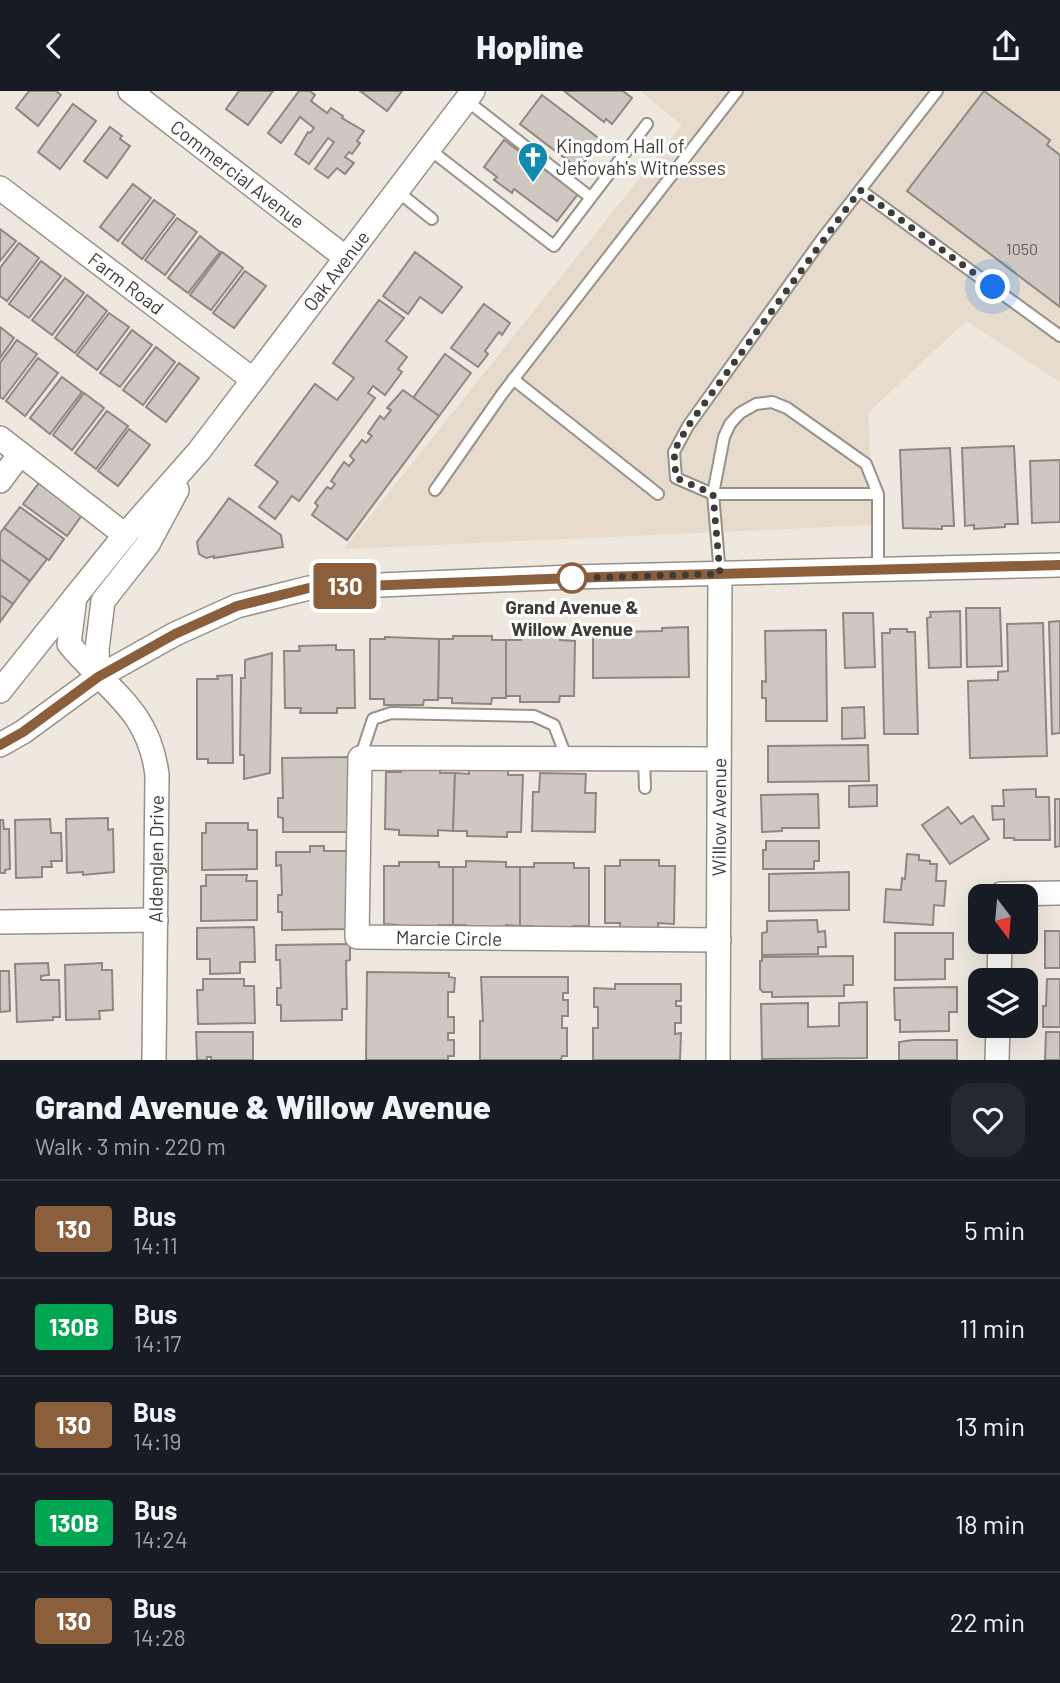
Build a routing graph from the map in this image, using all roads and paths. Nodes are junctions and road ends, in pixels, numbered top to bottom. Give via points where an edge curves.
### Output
1 (130, 91) edge
2 (737, 91) edge
3 (937, 91) edge
4 (469, 95) edge
5 (647, 124) dead end
6 (429, 149) junction
7 (0, 188) edge
8 (860, 190) junction
9 (397, 191) junction
10 (590, 197) junction
11 (432, 219) dead end
12 (346, 258) junction
13 (1060, 336) edge
14 (252, 379) junction
15 (513, 379) junction
16 (0, 438) edge
17 (199, 451) junction
18 (20, 454) junction
19 (0, 481) edge
20 (435, 490) dead end
21 (658, 494) dead end
22 (713, 494) junction
23 (878, 494) junction
24 (125, 535) junction
25 (1060, 565) edge
26 (878, 570) junction
27 (720, 574) junction
28 (75, 597) junction
29 (98, 677) junction
30 (0, 691) edge
31 (0, 745) edge
32 (360, 758) junction
33 (567, 759) junction
34 (644, 759) junction
35 (719, 759) junction
36 (645, 788) dead end
37 (1038, 893) edge
38 (1060, 893) edge
39 (156, 920) junction
40 (0, 922) edge
41 (719, 940) junction
42 (998, 1038) edge
43 (154, 1060) edge
44 (718, 1060) edge
45 (997, 1060) edge

1 - 12 street, Commercial Avenue
2 - 15 lane
3 - 8 lane
4 - 6 street, Oak Avenue
4 - 10 lane
5 - 10 lane
6 - 9 street, Oak Avenue
6 - 10 lane via 554,246
7 - 14 street, Farm Road
8 - 13 lane
8 - 22 lane via 711,392 674,451 676,478
9 - 11 lane
9 - 12 street, Oak Avenue
12 - 14 street, Oak Avenue
14 - 17 street, Oak Avenue
15 - 20 lane
15 - 21 lane
16 - 18 street
17 - 24 street, Oak Avenue
17 - 29 street, Oak Avenue via 148,544 103,601
18 - 19 street
18 - 24 street
22 - 23 lane
22 - 23 lane via 730,424 756,404 772,402 866,464
22 - 27 lane
23 - 26 lane
24 - 28 street, Oak Avenue
25 - 26 street
26 - 27 street
27 - 29 street via 309,588 237,606
27 - 35 street, Willow Avenue
28 - 29 street via 69,644
28 - 30 street, Oak Avenue
29 - 31 street
29 - 39 street, Aldenglen Drive via 133,709 154,752
32 - 33 street
32 - 33 lane, Marcie Circle via 373,719 391,713 534,716 554,725
32 - 41 street, Marcie Circle via 357,937
33 - 34 street
34 - 35 street
34 - 36 lane
35 - 41 street, Willow Avenue
37 - 38 street
39 - 40 street
39 - 43 street, Aldenglen Drive
41 - 44 street, Willow Avenue
42 - 45 street

